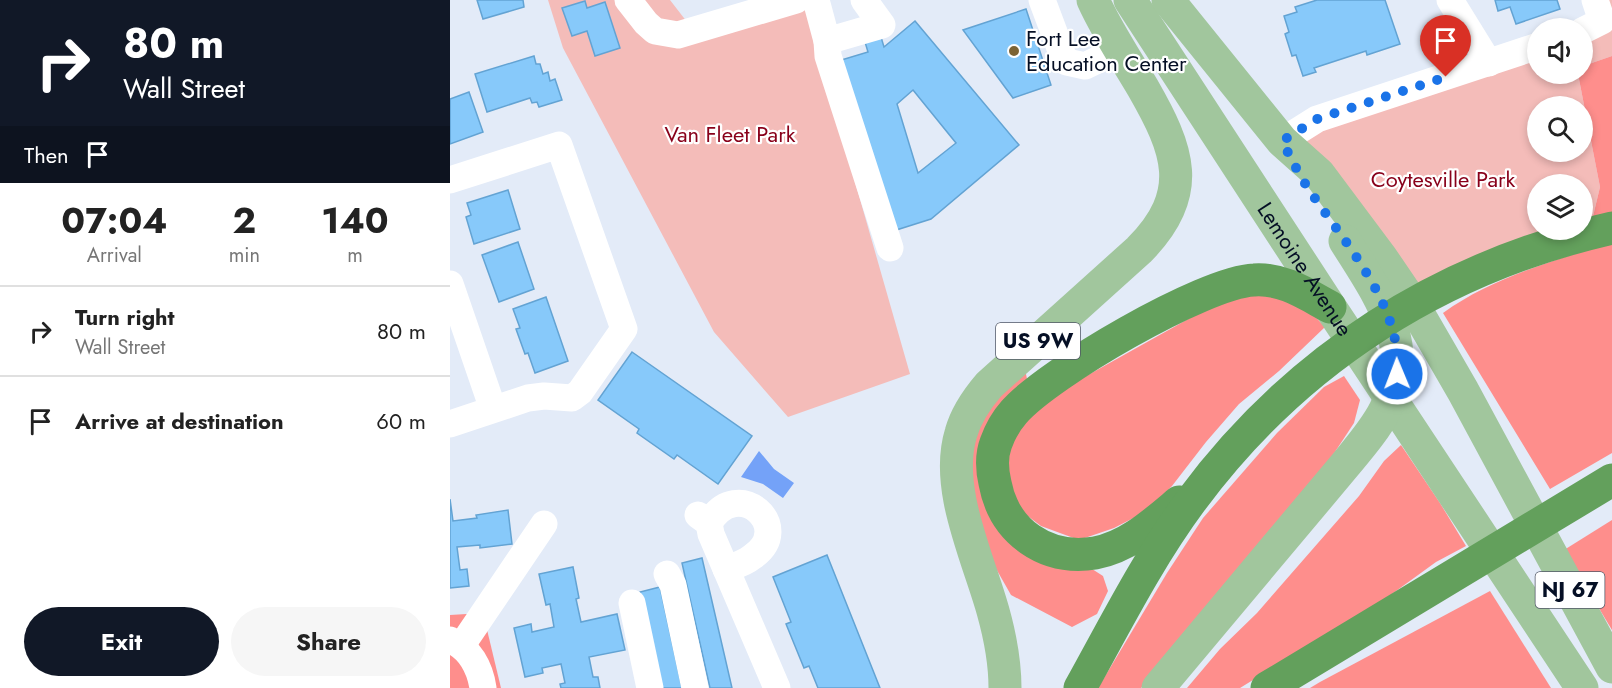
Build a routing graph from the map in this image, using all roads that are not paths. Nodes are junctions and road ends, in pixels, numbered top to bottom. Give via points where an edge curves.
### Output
1 (628, 0) edge
2 (796, 0) edge
3 (816, 0) edge
4 (864, 0) edge
5 (1042, 0) edge
6 (1093, 0) edge
7 (1130, 0) edge
8 (1168, 0) edge
9 (1450, 0) edge
10 (827, 41) junction
11 (1119, 49) junction
12 (1527, 50) edge
13 (1489, 63) junction
14 (1282, 141) junction
15 (450, 180) edge
16 (1612, 228) edge
17 (890, 248) dead end
18 (450, 284) edge
19 (1330, 307) junction
20 (494, 409) junction
21 (450, 423) edge
22 (1214, 471) junction
23 (1612, 480) edge
24 (544, 524) dead end
25 (726, 569) junction
26 (667, 574) dead end
27 (632, 603) dead end
28 (456, 642) edge
29 (1612, 667) edge
30 (483, 688) edge
31 (650, 688) edge
32 (695, 688) edge
33 (777, 688) edge
34 (1005, 688) edge
35 (1080, 688) edge
36 (1158, 688) edge
37 (1267, 688) edge
38 (1582, 688) edge

1 - 2 street via 656,31 678,35
3 - 10 street
4 - 10 street via 882,25
5 - 11 street via 1067,62 1085,66
6 - 11 main road, US 9W
7 - 19 main road, Lemoine Avenue / NJ 67
8 - 14 main road
9 - 13 street
10 - 17 street via 828,56
11 - 34 main road, US 9W via 1170,139 1176,176 1169,208 1157,231 1139,250 989,385 967,418 958,444 959,496 994,613
12 - 13 street
13 - 14 street via 1317,119
14 - 29 main road, NJ 67 via 1318,174 1417,309
14 - 36 main road via 1386,309 1398,357 1393,391 1379,420 1345,465
15 - 20 street via 559,146 624,329 572,398 544,396 538,404
16 - 22 highway via 1482,268 1382,321 1334,355 1264,416
18 - 20 street
19 - 22 highway via 1292,287 1267,280 1246,280 1204,294 1117,340 1046,384 1006,422 992,460 1000,501 1014,527 1049,550 1068,554 1107,550 1134,537
19 - 38 main road, Lemoine Avenue / NJ 67
20 - 21 street
22 - 35 highway via 1169,533
23 - 37 highway
24 - 28 street
25 - 25 street via 704,519 734,504 754,507 768,523 766,540 754,557
25 - 33 street
26 - 32 street via 673,585
27 - 31 street
28 - 30 street via 481,672

